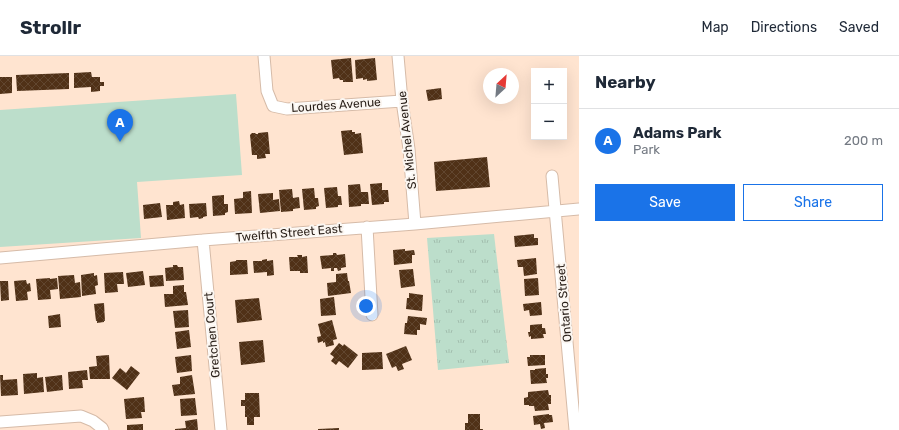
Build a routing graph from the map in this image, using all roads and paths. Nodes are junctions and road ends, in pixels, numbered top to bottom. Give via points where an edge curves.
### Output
1 (264, 56) edge
2 (398, 56) edge
3 (402, 101) junction
4 (552, 176) dead end
5 (579, 209) edge
6 (556, 211) junction
7 (415, 224) junction
8 (367, 227) junction
9 (203, 240) junction
10 (0, 258) edge
11 (372, 315) dead end
12 (0, 422) edge
13 (102, 430) edge
14 (221, 430) edge
15 (575, 430) edge

1 - 3 street, Lourdes Avenue via 267,91 273,106 287,109
2 - 3 street, St. Michel Avenue
3 - 7 street, St. Michel Avenue
4 - 6 street, Ontario Street
5 - 6 street, Twelfth Street East
6 - 7 street, Twelfth Street East
6 - 15 street, Ontario Street
7 - 8 street, Twelfth Street East
8 - 9 street, Twelfth Street East
8 - 11 street
9 - 10 street, Twelfth Street East
9 - 14 street, Gretchen Court
12 - 13 street via 81,416 93,421

